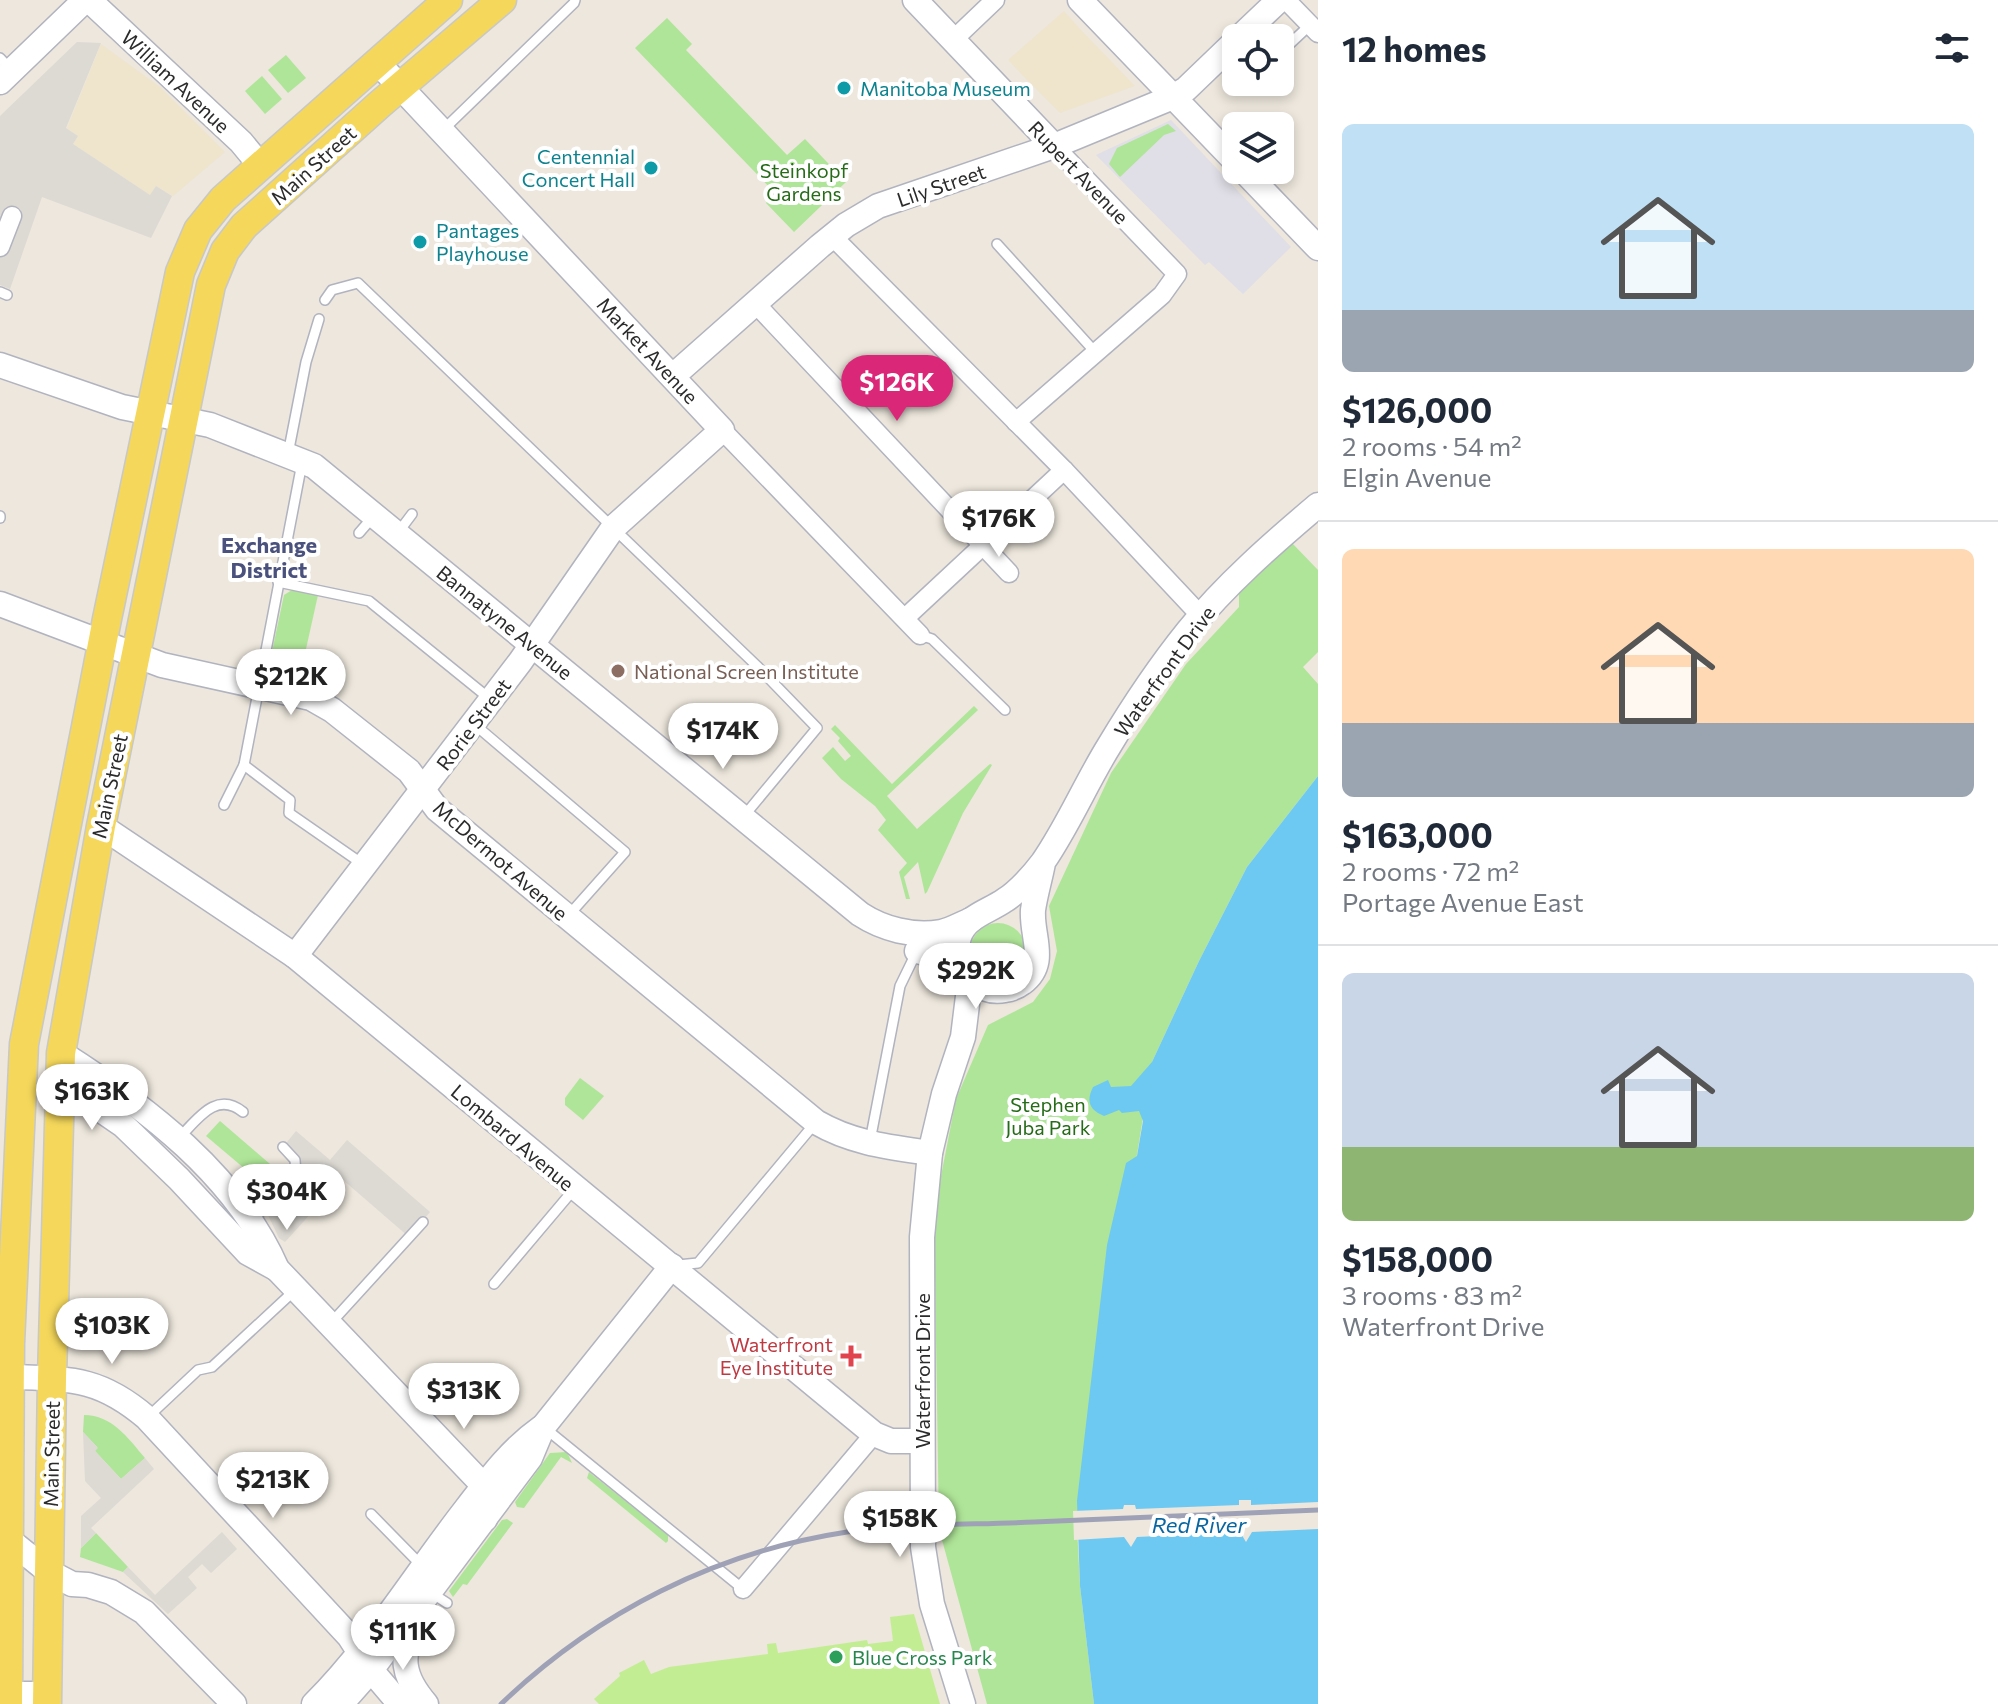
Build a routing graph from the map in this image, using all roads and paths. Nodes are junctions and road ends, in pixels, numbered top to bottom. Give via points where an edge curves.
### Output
1 (87, 0) edge
2 (448, 0) edge
3 (502, 0) edge
4 (575, 0) edge
5 (915, 0) edge
6 (995, 0) edge
7 (1080, 0) edge
8 (1279, 0) edge
9 (1286, 0) edge
10 (1254, 24) edge
11 (1314, 29) edge
12 (953, 40) junction
13 (1294, 43) edge
14 (1222, 55) edge
15 (377, 62) junction
16 (4, 70) edge
17 (401, 86) junction
18 (1173, 97) junction
19 (443, 130) junction
20 (1054, 146) junction
21 (1222, 148) edge
22 (260, 165) junction
23 (1256, 184) edge
24 (12, 216) dead end
25 (832, 236) junction
26 (997, 244) dead end
27 (0, 247) edge
28 (1318, 248) edge
29 (325, 300) dead end
30 (754, 302) junction
31 (319, 319) dead end
32 (1096, 353) junction
33 (0, 365) edge
34 (673, 376) junction
35 (150, 412) junction
36 (182, 419) junction
37 (1016, 422) junction
38 (722, 430) junction
39 (295, 458) junction
40 (1064, 470) junction
41 (1318, 505) edge
42 (412, 514) dead end
43 (613, 528) junction
44 (397, 534) junction
45 (983, 546) junction
46 (1009, 573) dead end
47 (278, 582) junction
48 (0, 604) edge
49 (1201, 616) junction
50 (905, 618) junction
51 (920, 635) joint
52 (104, 642) junction
53 (532, 644) junction
54 (136, 656) junction
55 (259, 685) junction
56 (491, 700) junction
57 (1005, 710) dead end
58 (474, 724) junction
59 (244, 765) junction
60 (422, 790) junction
61 (224, 805) dead end
62 (742, 818) junction
63 (101, 826) junction
64 (1043, 863) junction
65 (364, 865) junction
66 (977, 916) junction
67 (567, 917) junction
68 (1035, 935) junction
69 (917, 951) joint
70 (295, 956) junction
71 (966, 975) junction
72 (1000, 991) junction
73 (963, 1037) junction
74 (12, 1046) edge
75 (61, 1053) junction
76 (11, 1083) edge
77 (59, 1090) junction
78 (243, 1112) dead end
79 (816, 1122) junction
80 (177, 1140) junction
81 (869, 1144) junction
82 (283, 1147) dead end
83 (930, 1153) junction
84 (575, 1188) junction
85 (234, 1220) junction
86 (423, 1222) dead end
87 (672, 1266) junction
88 (277, 1269) junction
89 (494, 1284) dead end
90 (296, 1289) junction
91 (6, 1306) edge
92 (329, 1326) junction
93 (10, 1377) junction
94 (52, 1378) junction
95 (147, 1418) junction
96 (543, 1427) junction
97 (874, 1434) junction
98 (922, 1441) junction
99 (484, 1486) junction
100 (371, 1514) dead end
101 (485, 1519) junction
102 (4, 1535) edge
103 (49, 1572) junction
104 (432, 1589) junction
105 (743, 1589) joint
106 (365, 1661) junction
107 (6, 1697) edge
108 (47, 1699) edge
109 (234, 1704) edge
110 (314, 1704) edge
111 (341, 1704) edge
112 (400, 1704) edge
113 (426, 1704) edge
114 (963, 1704) edge

1 - 16 street
1 - 22 street, William Avenue
2 - 15 main road, Main Street
3 - 17 main road, Main Street
4 - 19 lane
5 - 12 street, Rupert Avenue
6 - 12 street
7 - 18 street
8 - 10 street, Lily Street
9 - 11 street
11 - 13 lane
12 - 20 street, Rupert Avenue
14 - 18 street, Lily Street
15 - 17 street, Market Avenue
15 - 22 main road, Main Street
17 - 19 street, Market Avenue
17 - 36 main road, Main Street via 244,226 225,251 205,308
18 - 20 street, Lily Street
18 - 21 street
19 - 34 street, Market Avenue
20 - 25 street, Lily Street via 878,206
20 - 32 street, Rupert Avenue via 1177,274 1162,295
22 - 35 main road, Main Street via 214,208 191,243 175,291
23 - 28 street
24 - 27 street
25 - 30 street, Lily Street
25 - 37 street
26 - 32 lane
29 - 43 lane via 332,290 358,283
30 - 34 street, Lily Street
30 - 45 street
31 - 39 lane via 306,362
32 - 37 street
33 - 35 street, Bannatyne Avenue via 114,405
34 - 38 street, Market Avenue
35 - 36 street, Bannatyne Avenue
35 - 52 main road, Main Street
36 - 39 street, Bannatyne Avenue
36 - 54 main road, Main Street
37 - 40 street
38 - 43 street, Rorie Street
38 - 50 street, Market Avenue
39 - 44 street, Bannatyne Avenue via 314,466 367,524
39 - 47 lane
40 - 45 street
40 - 49 street
41 - 49 street, Waterfront Drive
42 - 44 lane
43 - 53 street, Rorie Street
43 - 62 lane via 817,728
44 - 53 street, Bannatyne Avenue
45 - 46 street
45 - 50 street
47 - 55 lane
47 - 56 lane via 369,601
48 - 52 street, McDermot Avenue
49 - 64 street, Waterfront Drive via 1134,706
50 - 51 street, Market Avenue
51 - 57 lane via 932,639
52 - 54 street, McDermot Avenue
52 - 74 main road, Main Street
53 - 56 street, Rorie Street
53 - 62 street, Bannatyne Avenue
54 - 55 street, McDermot Avenue
54 - 63 main road, Main Street
55 - 59 lane
55 - 60 street, McDermot Avenue via 311,698 332,710 409,771
56 - 58 street, Rorie Street
58 - 60 street, Rorie Street
58 - 67 lane via 625,852
59 - 61 lane
59 - 65 lane via 290,800 289,813
60 - 65 street, Rorie Street
60 - 67 street, McDermot Avenue via 437,809
62 - 66 street, Bannatyne Avenue via 876,925 943,932
63 - 70 street, Lombard Avenue
63 - 75 main road, Main Street
64 - 66 street, Waterfront Drive via 1007,899
64 - 68 street, Waterfront Drive via 1033,912
65 - 70 street, Rorie Street
66 - 68 street via 1011,912
66 - 71 street, Waterfront Drive via 958,941 958,959
67 - 79 street, McDermot Avenue
68 - 72 street, Waterfront Drive via 1038,955 1032,973 1016,987
69 - 71 street via 943,957
69 - 81 lane via 900,986
70 - 84 street, Lombard Avenue
71 - 72 street via 982,988
71 - 73 street, Waterfront Drive
72 - 73 street, Waterfront Drive
73 - 83 street, Waterfront Drive
74 - 75 main road
74 - 76 main road, Main Street
75 - 77 main road, Main Street
75 - 80 street
76 - 77 main road
76 - 91 main road, Main Street
77 - 85 street via 88,1101 123,1125
77 - 94 main road, Main Street
78 - 80 lane via 230,1103 218,1103
79 - 81 street, McDermot Avenue
79 - 87 lane via 698,1263
80 - 85 street via 220,1181
81 - 83 street, McDermot Avenue
82 - 85 lane via 295,1160 296,1174
83 - 98 street, Waterfront Drive via 922,1237
84 - 87 street, Lombard Avenue
84 - 89 lane
85 - 88 street via 263,1237
85 - 88 street via 248,1253
86 - 92 lane
87 - 96 street
87 - 97 street, Lombard Avenue
88 - 90 street
90 - 92 street
90 - 95 lane
91 - 93 main road, Main Street
92 - 99 street
93 - 94 street
93 - 102 main road, Main Street
94 - 95 street via 107,1390
94 - 103 main road, Main Street
95 - 106 street via 349,1636
96 - 99 street via 518,1445
96 - 101 street via 530,1458
96 - 105 lane
97 - 98 street, Lombard Avenue via 891,1441
97 - 105 street
98 - 114 street, Waterfront Drive via 926,1576
99 - 101 street
99 - 104 street
100 - 104 lane
101 - 104 street
102 - 103 street
102 - 107 main road, Main Street
103 - 108 main road, Main Street
103 - 109 street via 128,1601
104 - 106 street
104 - 106 street
104 - 113 street via 404,1660 410,1684
106 - 110 street
106 - 111 street
106 - 112 street
107 - 108 street

